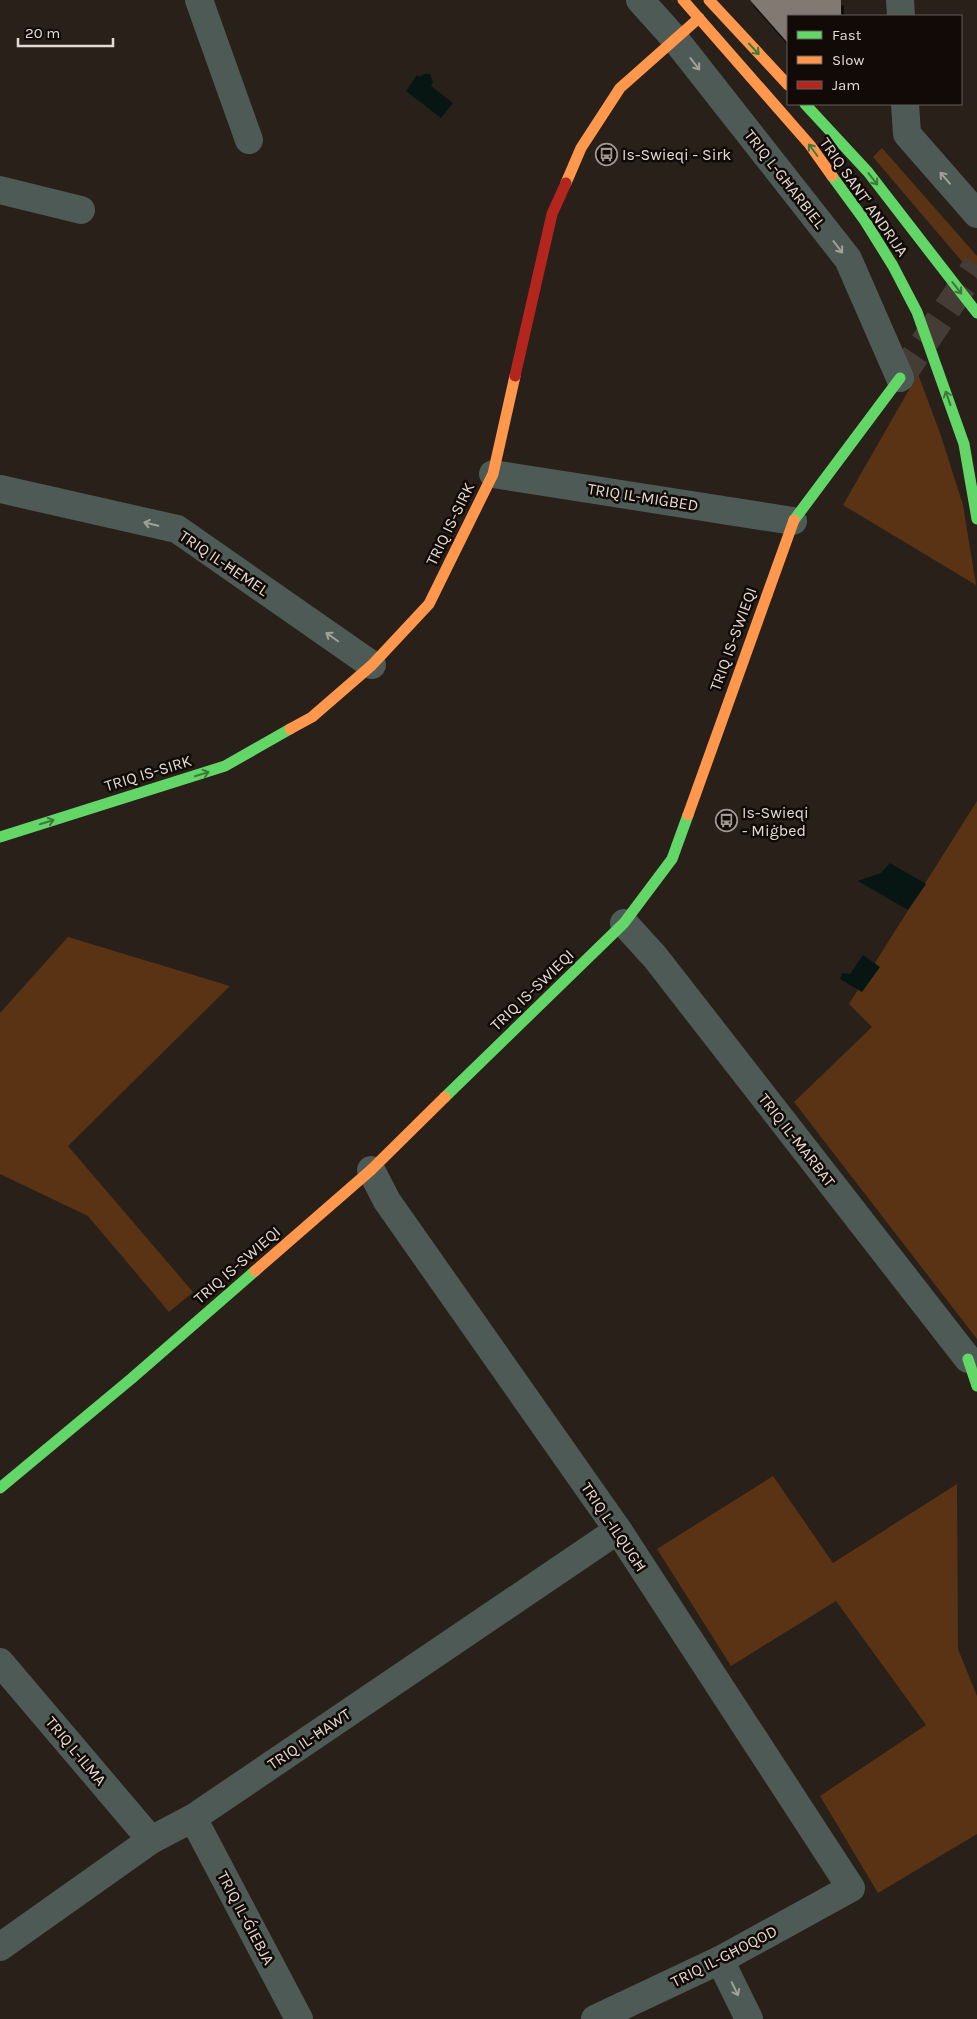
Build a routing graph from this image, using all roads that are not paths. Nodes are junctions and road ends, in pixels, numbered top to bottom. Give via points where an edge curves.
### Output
1 (199, 0) edge
2 (640, 0) edge
3 (684, 0) edge
4 (709, 0) edge
5 (900, 0) edge
6 (901, 15) edge
7 (699, 18) junction
8 (676, 39) junction
9 (787, 85) edge
10 (806, 105) edge
11 (905, 105) edge
12 (249, 140) dead end
13 (0, 190) edge
14 (80, 210) dead end
15 (977, 214) edge
16 (977, 313) edge
17 (900, 378) joint
18 (964, 444) junction
19 (977, 458) edge
20 (493, 474) junction
21 (0, 489) edge
22 (977, 519) edge
23 (793, 520) junction
24 (372, 665) junction
25 (0, 836) edge
26 (624, 923) junction
27 (371, 1170) junction
28 (968, 1359) joint
29 (977, 1386) edge
30 (0, 1488) edge
31 (618, 1530) junction
32 (0, 1662) edge
33 (193, 1818) junction
34 (151, 1840) junction
35 (851, 1888) joint
36 (0, 1947) edge
37 (720, 1960) junction
38 (299, 2019) edge
39 (595, 2019) edge
40 (749, 2019) edge

1 - 12 street
2 - 8 street, TRIQ L-GĦARBIEL
3 - 7 main road, TRIQ SANT' ANDRIJA
4 -> 9 main road
5 - 6 street
7 - 8 main road, TRIQ IS-SIRK
18 -> 7 main road, TRIQ SANT' ANDRIJA via 917,312 893,266 810,145
8 -> 17 street, TRIQ L-GĦARBIEL via 848,258
8 - 20 main road, TRIQ IS-SIRK via 620,88 581,148 552,214
10 -> 16 main road, TRIQ SANT' ANDRIJA via 868,172
15 -> 11 street via 907,134
13 - 14 street
17 - 23 main road, TRIQ IS-SWIEQI
18 - 19 main road
18 - 22 main road
20 - 23 street, TRIQ IL-MIĠBED
20 - 24 main road, TRIQ IS-SIRK via 429,604
24 -> 21 street, TRIQ IL-ĦEMEL via 178,530
23 - 26 main road, TRIQ IS-SWIEQI via 672,859
25 -> 24 main road, TRIQ IS-SIRK via 225,766 312,717
26 - 27 main road, TRIQ IS-SWIEQI
26 - 28 street, TRIQ IL-MARBAT
27 - 30 main road, TRIQ IS-SWIEQI
27 - 31 street, TRIQ L-ILQUGĦ via 387,1200
28 - 29 main road
31 - 33 street, TRIQ IL-ĦAWT
31 - 35 street, TRIQ L-ILQUGĦ
32 - 34 street, TRIQ L-ILMA
33 - 34 street, TRIQ IL-ĦAWT
33 - 38 street, TRIQ IL-ǴIEBJA
34 - 36 street, TRIQ IL-ĦAWT
35 - 37 street, TRIQ IL-GĦOQOD
37 - 39 street, TRIQ IL-GĦOQOD
37 -> 40 street

